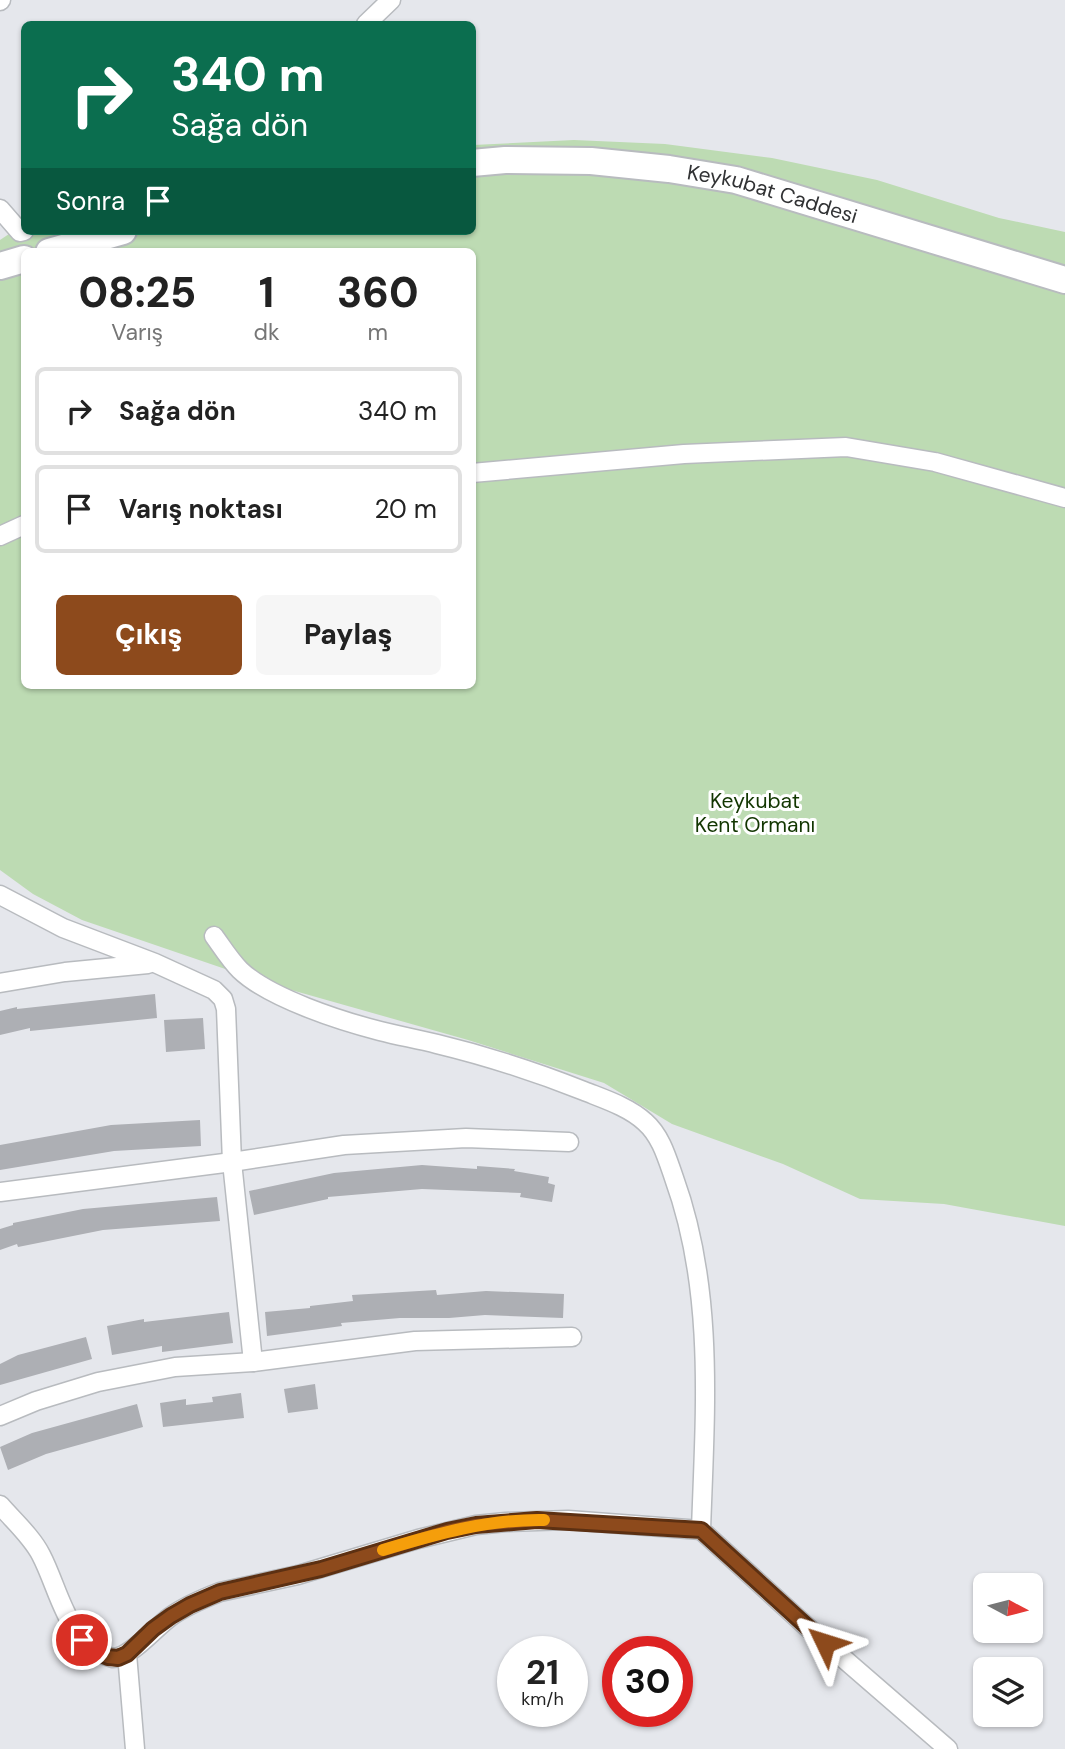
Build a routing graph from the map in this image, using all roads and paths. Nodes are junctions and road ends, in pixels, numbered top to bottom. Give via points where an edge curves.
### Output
1 (391, 0) edge
2 (369, 21) edge
3 (476, 163) edge
4 (0, 209) edge
5 (21, 230) edge
6 (26, 235) edge
7 (109, 235) edge
8 (37, 248) edge
9 (63, 248) edge
10 (21, 260) edge
11 (0, 266) edge
12 (1065, 280) edge
13 (476, 473) edge
14 (1065, 498) edge
15 (21, 526) edge
16 (0, 536) edge
17 (0, 895) edge
18 (214, 936) dead end
19 (155, 964) junction
20 (0, 983) edge
21 (569, 1142) dead end
22 (232, 1162) junction
23 (0, 1192) edge
24 (572, 1337) dead end
25 (253, 1362) junction
26 (0, 1416) edge
27 (0, 1505) edge
28 (701, 1530) junction
29 (127, 1654) junction
30 (135, 1749) edge
31 (948, 1749) edge

1 - 2 street
3 - 12 street, Keykubat Caddesi via 592,161 736,180
4 - 5 street
6 - 8 street
7 - 9 street
10 - 11 street
13 - 14 street via 684,454 846,447 935,462
15 - 16 street
17 - 19 street via 63,928
18 - 28 street via 247,976 300,1004 357,1025 532,1071 627,1110 653,1130 677,1185 700,1289 705,1358
19 - 20 street
19 - 22 street via 214,990 225,1003
21 - 22 street via 466,1138 344,1145
22 - 23 street
22 - 25 street
24 - 25 street via 415,1341
25 - 26 street via 136,1373 66,1391
27 - 29 street via 40,1552 82,1640 108,1657
28 - 29 street via 537,1520 447,1531 212,1595 171,1616
28 - 31 street
29 - 30 street

